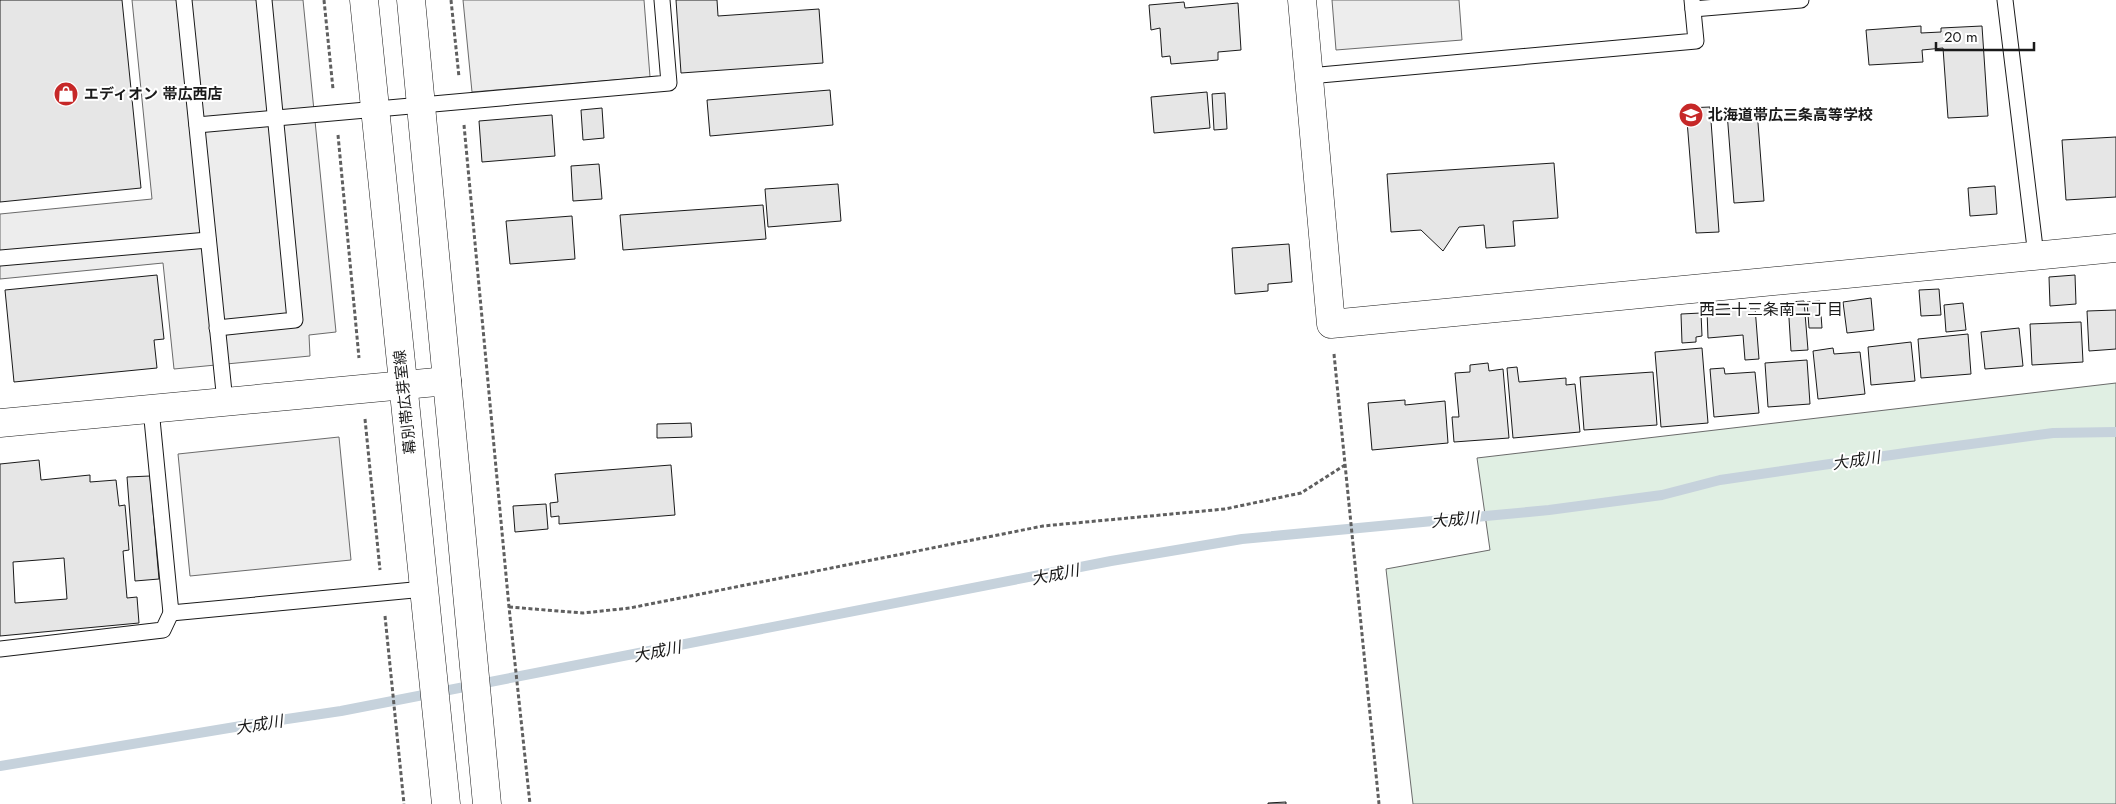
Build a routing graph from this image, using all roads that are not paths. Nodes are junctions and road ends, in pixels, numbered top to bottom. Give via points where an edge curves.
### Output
1 (184, 0) edge
2 (264, 0) edge
3 (364, 0) edge
4 (411, 0) edge
5 (662, 0) edge
6 (1302, 0) edge
7 (1801, 0) edge
8 (2005, 0) edge
9 (1692, 4) edge
10 (1309, 76) junction
11 (421, 104) junction
12 (375, 108) junction
13 (275, 117) junction
14 (197, 125) junction
15 (208, 240) junction
16 (2116, 248) edge
17 (2036, 256) junction
18 (0, 258) edge
19 (218, 328) junction
20 (447, 381) junction
21 (403, 385) junction
22 (225, 402) junction
23 (151, 409) junction
24 (0, 423) edge
25 (424, 589) junction
26 (171, 613) junction
27 (0, 648) edge
28 (446, 804) edge
29 (487, 804) edge

1 - 14 lane
2 - 13 lane
3 - 12 main road, 幕別帯広芽室線
4 - 11 main road
5 - 11 lane via 669,83
6 - 10 main road
7 - 9 lane
8 - 17 lane
9 - 10 lane via 1696,41
10 - 17 main road via 1331,324
11 - 12 lane
11 - 20 main road
12 - 13 lane
12 - 21 main road, 幕別帯広芽室線
13 - 14 lane
13 - 19 lane via 295,320
14 - 15 lane
15 - 18 lane
15 - 19 lane
16 - 17 main road
19 - 22 lane
20 - 21 main road
20 - 29 main road
21 - 22 main road
21 - 25 main road, 幕別帯広芽室線
22 - 23 main road
23 - 24 main road
23 - 26 lane
25 - 26 lane
25 - 28 main road, 幕別帯広芽室線
26 - 27 lane via 163,630

